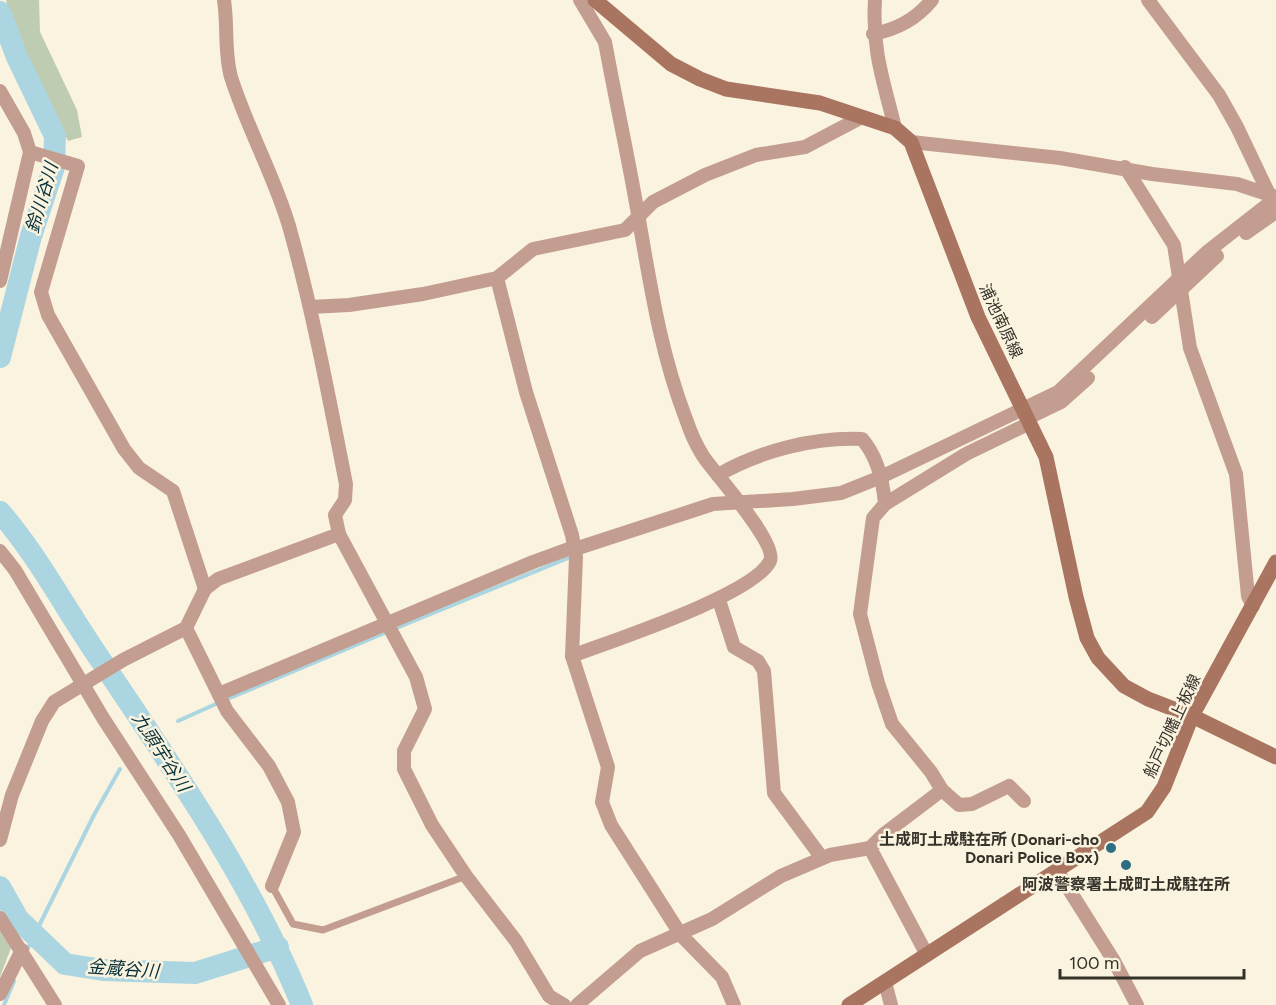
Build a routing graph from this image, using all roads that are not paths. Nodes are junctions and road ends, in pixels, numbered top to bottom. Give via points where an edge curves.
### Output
1 (224, 0) edge
2 (580, 0) edge
3 (595, 0) edge
4 (875, 0) edge
5 (932, 0) edge
6 (1148, 0) edge
7 (873, 34) junction
8 (0, 91) edge
9 (860, 118) junction
10 (895, 128) junction
11 (911, 142) junction
12 (35, 154) junction
13 (1125, 167) junction
14 (1273, 196) edge
15 (1276, 212) edge
16 (639, 219) junction
17 (497, 278) junction
18 (0, 281) edge
19 (1180, 283) junction
20 (310, 308) junction
21 (1027, 416) junction
22 (718, 475) junction
23 (882, 480) junction
24 (740, 504) junction
25 (885, 504) junction
26 (339, 534) junction
27 (0, 551) edge
28 (575, 552) junction
29 (1276, 562) edge
30 (205, 589) junction
31 (719, 600) junction
32 (1253, 606) junction
33 (391, 627) junction
34 (186, 628) junction
35 (572, 656) junction
36 (85, 682) junction
37 (222, 699) junction
38 (1192, 716) junction
39 (1276, 757) edge
40 (942, 790) junction
41 (1024, 801) dead end
42 (0, 840) edge
43 (870, 848) junction
44 (822, 858) junction
45 (1058, 872) junction
46 (466, 876) junction
47 (272, 886) joint
48 (0, 918) edge
49 (681, 935) junction
50 (22, 950) junction
51 (927, 955) junction
52 (885, 982) junction
53 (0, 994) edge
54 (55, 1005) edge
55 (279, 1005) edge
56 (564, 1005) edge
57 (577, 1005) edge
58 (734, 1005) edge
59 (849, 1005) edge
60 (891, 1005) edge
61 (1137, 1005) edge

1 - 20 street via 231,77 288,224
2 - 16 street via 605,42
3 - 9 main road, 浦池南原線 via 670,64 700,79 726,89 820,103
4 - 7 street
5 - 7 street via 920,14 894,29
6 - 14 street via 1219,96
7 - 10 street
8 - 12 street
9 - 10 main road, 浦池南原線
9 - 16 street via 805,147 756,155 705,174 653,202
10 - 11 main road, 浦池南原線
11 - 13 street
11 - 21 main road, 浦池南原線 via 971,300
12 - 18 street
12 - 30 street via 78,166 41,292 48,315 124,449 139,468 173,491
13 - 14 street via 1237,184
13 - 19 street via 1174,245
14 - 19 street
15 - 19 street
16 - 17 street via 625,230 533,249
16 - 22 street via 658,335 686,419 702,455
17 - 20 street via 423,294
17 - 28 street via 526,392 567,515
19 - 21 street via 1072,381
19 - 32 street via 1190,348 1236,474 1248,596
20 - 26 street via 346,484 345,500 335,514
21 - 23 street
21 - 25 street
21 - 38 main road, 浦池南原線 via 1046,457 1087,638 1098,658 1124,686
22 - 23 street via 744,460 771,452 845,438 862,439 870,448
22 - 24 street
23 - 24 street via 823,496
23 - 25 street
24 - 28 street via 684,513
24 - 31 street via 768,545 771,560 761,572
25 - 40 street via 873,518 860,614 892,724
26 - 30 street via 218,579
26 - 33 street
27 - 36 street
28 - 33 street
28 - 35 street
29 - 32 main road, 船戸切幡上板線
30 - 34 street
31 - 35 street
31 - 44 street via 734,647 758,661 764,671 774,793
32 - 38 main road, 船戸切幡上板線
33 - 37 street
33 - 46 street via 416,677 426,709 404,751 405,769 432,825
34 - 36 street
34 - 37 street
35 - 49 street via 608,767 602,802 611,825
36 - 42 street via 54,702 42,721 12,795
36 - 55 street
37 - 47 street via 269,766 292,814 294,832
38 - 39 main road, 浦池南原線
38 - 45 main road, 船戸切幡上板線 via 1164,787 1147,812
40 - 41 street via 959,805 972,804 1009,786
40 - 43 street
43 - 44 street
43 - 51 street
44 - 49 street via 781,876
45 - 51 main road, 船戸切幡上板線
45 - 61 street
46 - 47 lane via 323,930 293,924
46 - 56 street via 516,941 549,996
48 - 50 street
49 - 57 street via 640,951
49 - 58 street via 722,977
50 - 53 street
50 - 54 street
51 - 52 main road, 船戸切幡上板線
52 - 59 main road, 船戸切幡上板線
52 - 60 street

